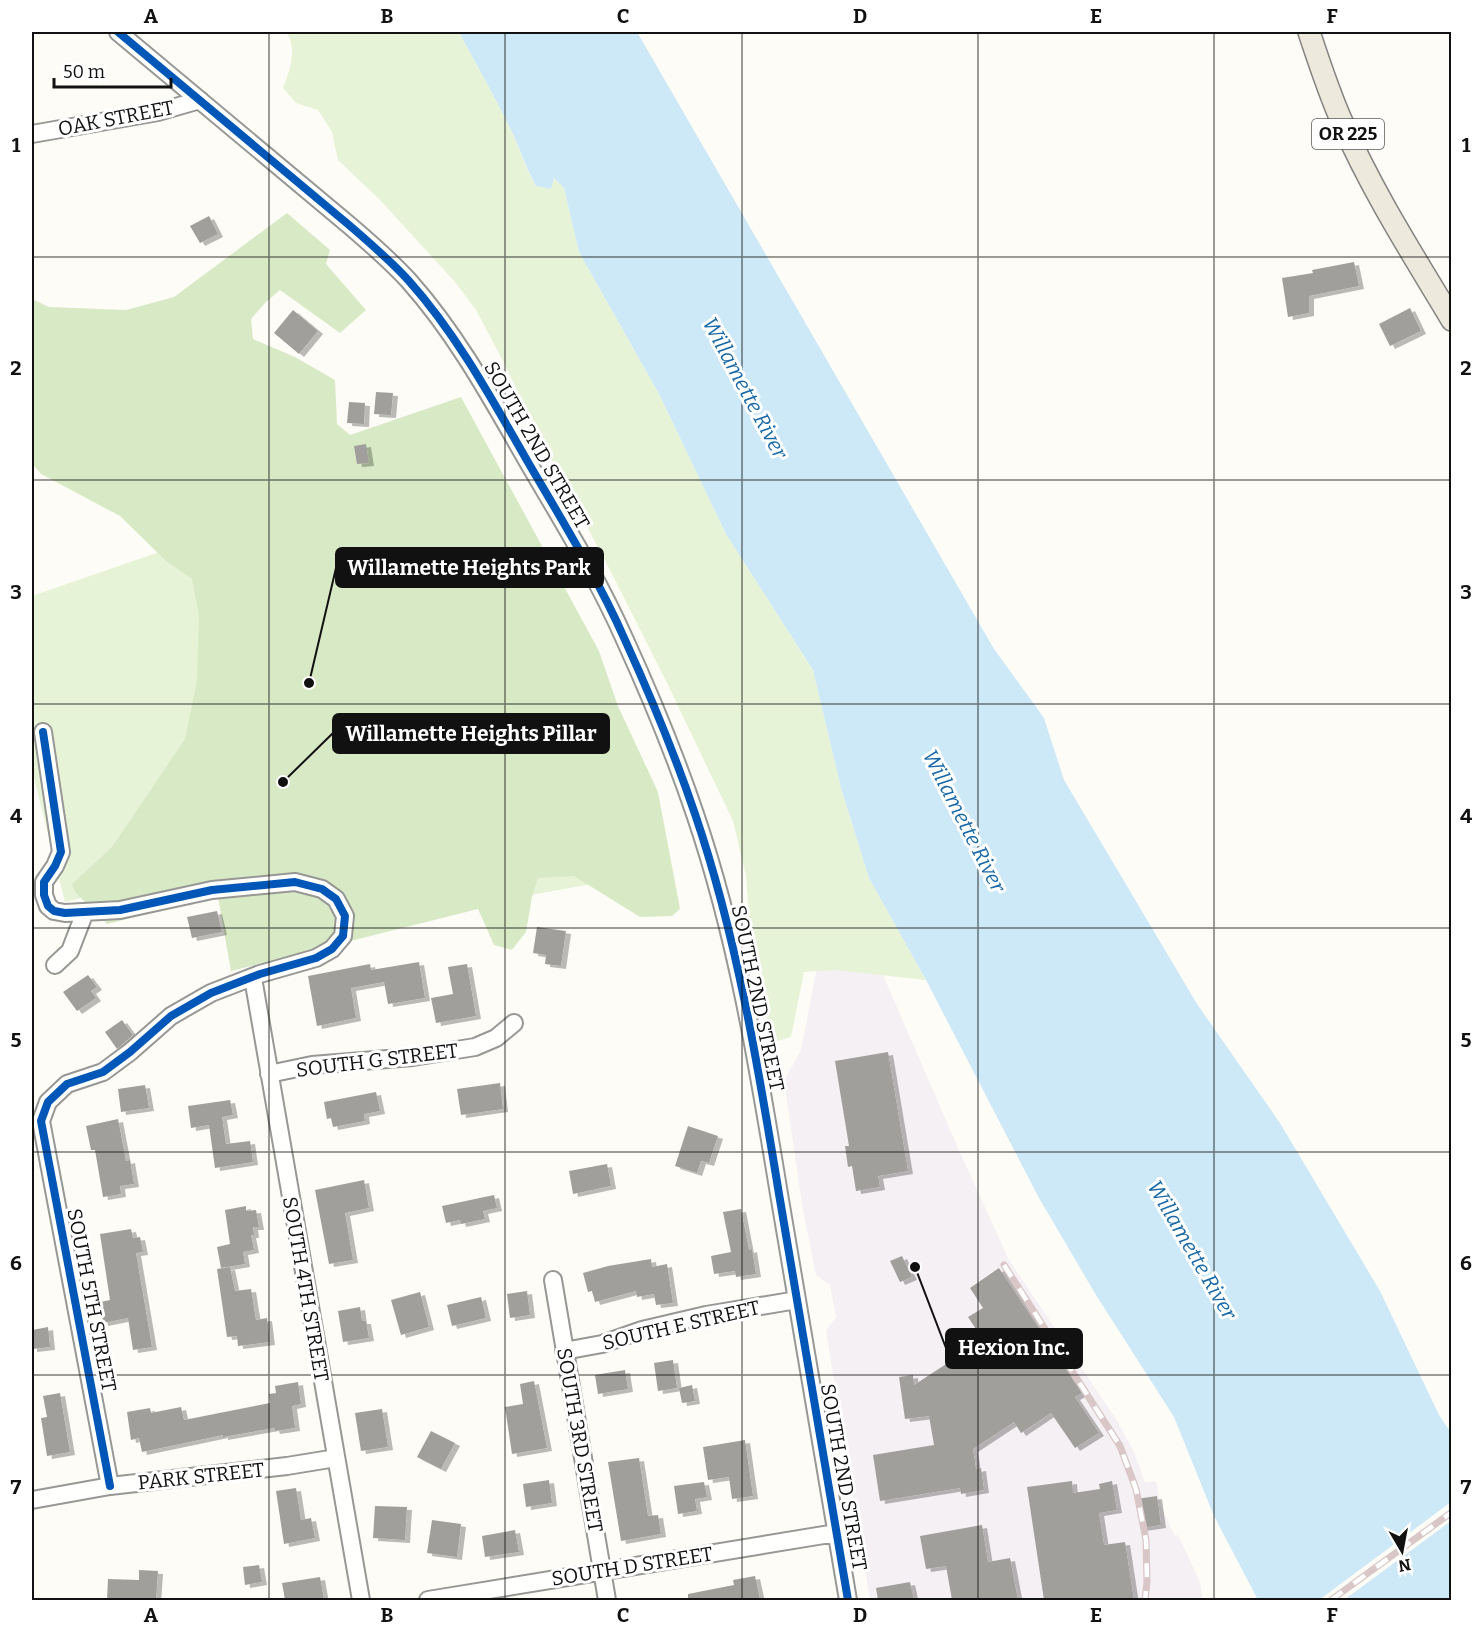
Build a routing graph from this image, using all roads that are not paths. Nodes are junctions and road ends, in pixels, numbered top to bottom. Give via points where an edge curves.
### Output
1 (118, 32) edge
2 (1309, 32) edge
3 (200, 100) junction
4 (32, 134) edge
5 (1452, 320) edge
6 (43, 732) dead end
7 (85, 912) junction
8 (56, 965) dead end
9 (253, 978) junction
10 (514, 1023) dead end
11 (269, 1074) junction
12 (36, 1121) edge
13 (553, 1280) dead end
14 (797, 1300) junction
15 (564, 1351) junction
16 (336, 1458) junction
17 (110, 1486) junction
18 (32, 1500) edge
19 (836, 1533) junction
20 (602, 1571) junction
21 (361, 1600) edge
22 (428, 1600) edge
23 (607, 1600) edge
24 (848, 1600) edge

1 - 3 street, SOUTH 2ND STREET
2 - 5 main road, OR 225 via 1350,139
3 - 4 street, OAK STREET via 158,112
3 - 14 street, SOUTH 2ND STREET via 381,252 444,324 575,542 625,639 686,791 735,956
6 - 7 street via 61,852 44,882 44,895 54,911
7 - 8 street via 70,951
7 - 9 street via 120,910 212,890 295,882 322,889 336,899 345,916 343,936 332,949
9 - 11 street, SOUTH 4TH STREET
9 - 12 street via 211,993 171,1017 103,1072 67,1084 48,1102
10 - 11 street, SOUTH G STREET via 496,1038 475,1047 413,1057 312,1065
11 - 16 street, SOUTH 4TH STREET
12 - 17 street, SOUTH 5TH STREET
13 - 15 street, SOUTH 3RD STREET
14 - 15 street, SOUTH E STREET via 706,1315
14 - 19 street, SOUTH 2ND STREET
15 - 20 street, SOUTH 3RD STREET
16 - 17 street, PARK STREET
16 - 21 street, SOUTH 4TH STREET
17 - 18 street, PARK STREET
19 - 20 street, SOUTH D STREET
19 - 24 street, SOUTH 2ND STREET
20 - 22 street, SOUTH D STREET
20 - 23 street, SOUTH 3RD STREET

